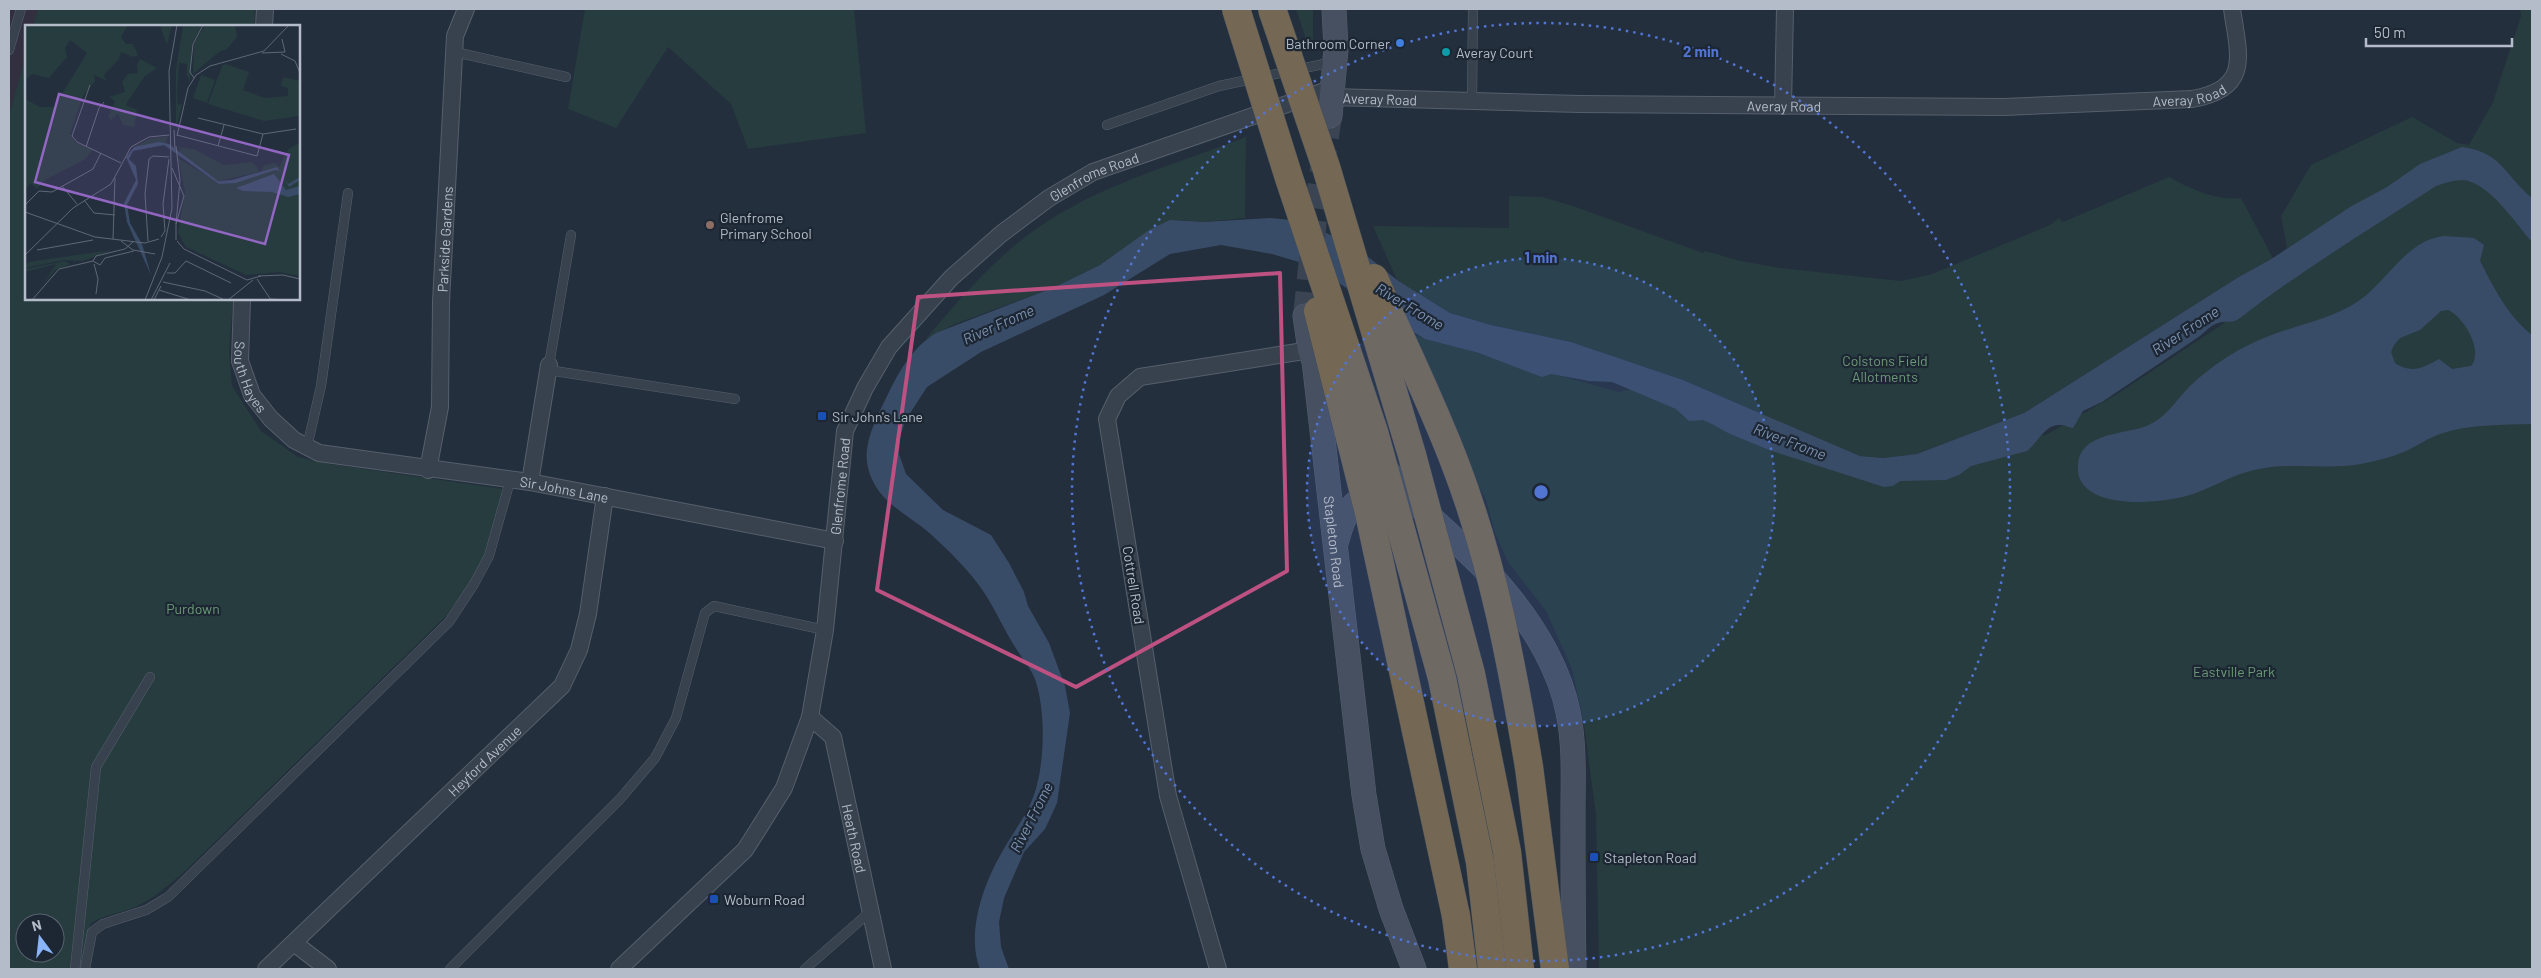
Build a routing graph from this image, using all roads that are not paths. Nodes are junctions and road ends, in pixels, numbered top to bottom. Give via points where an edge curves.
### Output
1 (21, 9) edge
2 (265, 9) edge
3 (466, 9) edge
4 (1236, 9) edge
5 (1272, 9) edge
6 (1334, 9) edge
7 (1473, 9) edge
8 (1785, 9) edge
9 (2232, 9) edge
10 (264, 25) edge
11 (9, 50) edge
12 (455, 52) junction
13 (1335, 62) junction
14 (566, 77) dead end
15 (1332, 100) junction
16 (1472, 100) junction
17 (1783, 106) junction
18 (1108, 125) dead end
19 (1326, 167) junction
20 (1289, 178) junction
21 (348, 193) dead end
22 (571, 235) dead end
23 (242, 300) edge
24 (1305, 316) tunnel mouth
25 (1312, 355) junction
26 (548, 367) junction
27 (735, 399) dead end
28 (300, 444) junction
29 (428, 470) junction
30 (510, 481) junction
31 (530, 482) junction
32 (1399, 486) junction
33 (605, 496) junction
34 (835, 541) junction
35 (1335, 547) junction
36 (825, 630) junction
37 (150, 677) dead end
38 (810, 717) junction
39 (871, 911) junction
40 (294, 943) junction
41 (75, 969) edge
42 (85, 969) edge
43 (266, 969) edge
44 (328, 969) edge
45 (450, 969) edge
46 (619, 969) edge
47 (805, 969) edge
48 (883, 969) edge
49 (1218, 969) edge
50 (1414, 969) edge
51 (1463, 969) edge
52 (1492, 969) edge
53 (1520, 969) edge
54 (1555, 969) edge
55 (1574, 969) edge

1 - 11 lane
2 - 10 street
3 - 12 street, Parkside Gardens via 455,36
4 - 20 highway, bridge
5 - 19 highway, bridge
6 - 13 main road
7 - 16 lane
8 - 17 street
9 - 17 street, Averay Road via 2239,63 2230,82 2215,94 2192,99 2004,107
12 - 14 lane
12 - 29 street, Parkside Gardens via 440,407
13 - 15 main road
13 - 18 lane via 1219,86
15 - 16 street, Averay Road
15 - 34 street, Glenfrome Road via 1093,172 1000,234 958,272 889,347 864,388 845,430
16 - 17 street, Averay Road
19 - 53 highway, bridge via 1412,455 1471,674 1507,852
19 - 54 highway, bridge via 1456,466 1484,552 1510,654 1529,767
20 - 51 highway, bridge via 1320,321 1369,513 1456,916
20 - 52 highway, bridge via 1374,432 1442,678 1480,862
21 - 28 lane via 321,386
22 - 26 lane
23 - 28 street, South Hayes via 240,361 252,395 271,419
24 - 25 main road, Stapleton Road
25 - 32 main road via 1355,429
25 - 35 main road, Stapleton Road
25 - 49 street, Cottrell Road via 1140,377 1118,396 1107,419 1168,796
26 - 27 lane
26 - 31 street
28 - 29 street, Sir Johns Lane via 319,453
29 - 30 street, Sir Johns Lane
30 - 31 street, Sir Johns Lane
30 - 42 lane via 489,556 449,622 168,897 146,910 103,924 92,932
31 - 33 street, Sir Johns Lane
32 - 35 main road via 1359,499 1350,507 1343,517
32 - 55 main road via 1505,591 1536,634 1555,672 1568,711 1572,760
33 - 34 street, Sir Johns Lane
33 - 40 street, Heyford Avenue via 588,614 579,650 562,686
34 - 36 street, Glenfrome Road
35 - 50 main road, Stapleton Road via 1373,849
36 - 38 street, Glenfrome Road
36 - 45 lane via 714,606 705,613 676,718 656,758 620,799
37 - 41 lane via 96,767
38 - 39 street, Heath Road via 833,737
38 - 46 street, Glenfrome Road via 784,788 745,850
39 - 47 lane
39 - 48 street, Heath Road
40 - 43 street, Heyford Avenue
40 - 44 street

